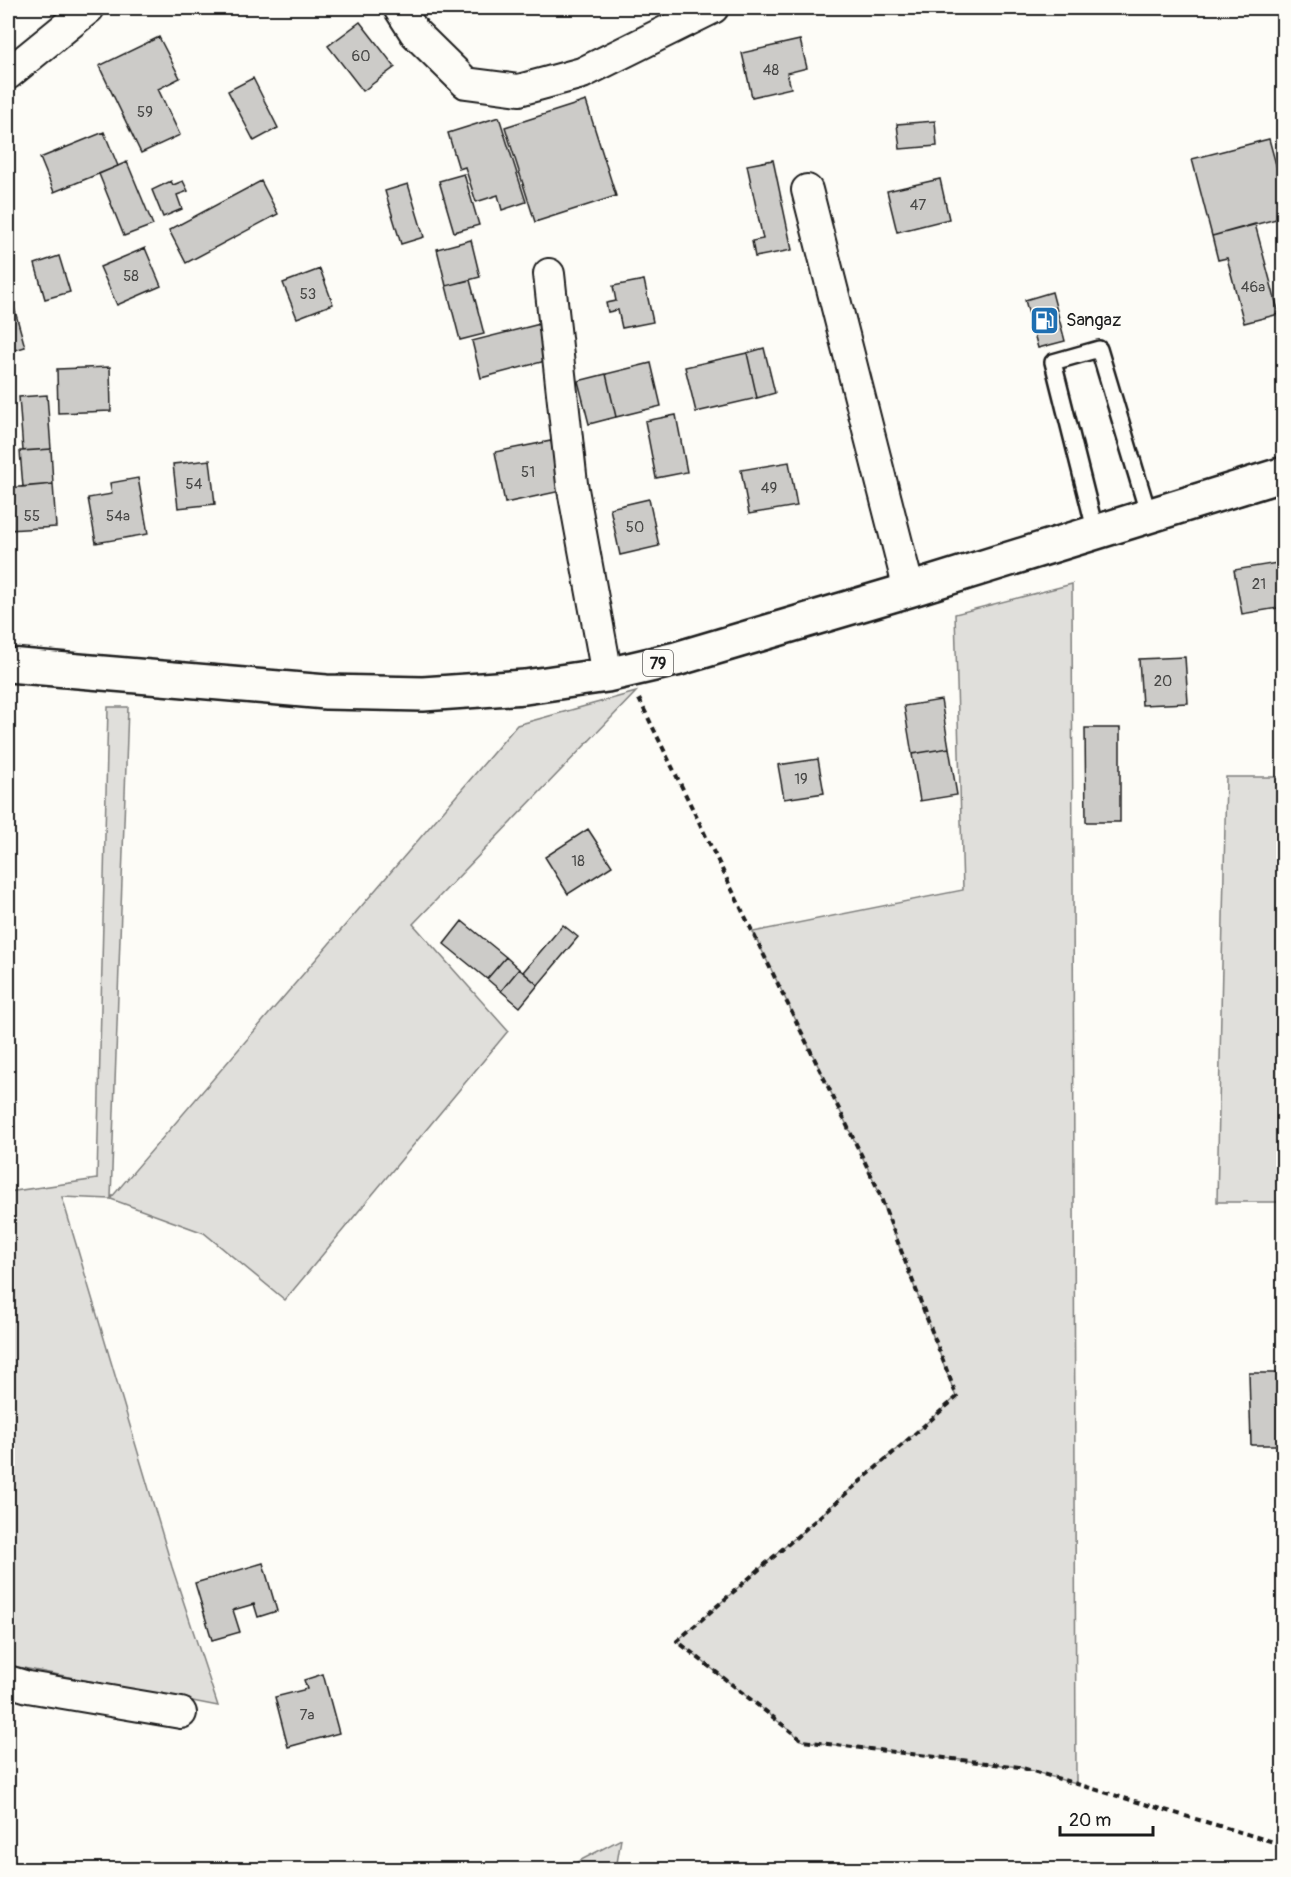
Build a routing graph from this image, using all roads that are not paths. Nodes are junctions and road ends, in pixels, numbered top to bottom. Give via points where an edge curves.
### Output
1 (89, 8) edge
2 (399, 8) edge
3 (713, 8) edge
4 (8, 74) edge
5 (807, 190) dead end
6 (549, 274) dead end
7 (1284, 474) edge
8 (1149, 516) junction
9 (1096, 533) junction
10 (909, 590) junction
11 (8, 665) edge
12 (616, 673) junction
13 (8, 1682) edge
14 (181, 1713) dead end

1 - 4 street
2 - 3 street via 415,33 466,83 519,90 582,73
5 - 10 street
6 - 12 street via 572,484
7 - 8 main road, 79
8 - 9 main road, 79
8 - 9 lane via 1099,349 1053,362
9 - 10 main road, 79
10 - 12 main road, 79
11 - 12 main road, 79 via 326,692 412,694 525,687
13 - 14 street

